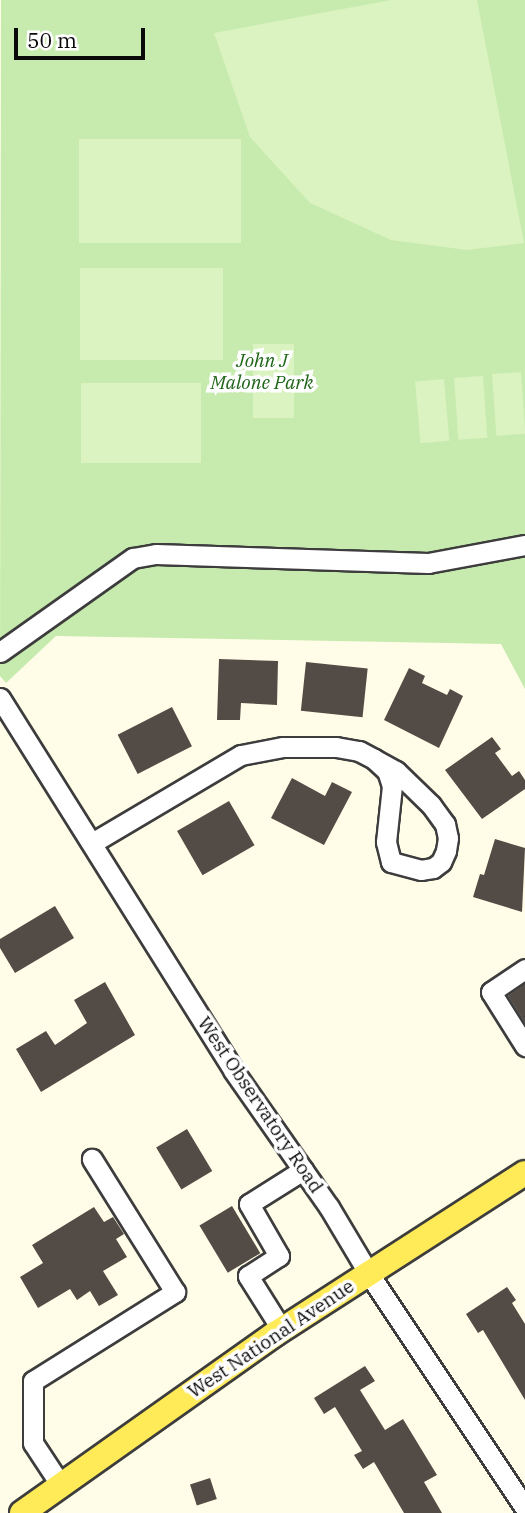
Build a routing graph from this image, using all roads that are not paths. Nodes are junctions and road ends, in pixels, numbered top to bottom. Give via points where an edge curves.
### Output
1 (525, 545) edge
2 (0, 652) edge
3 (0, 698) edge
4 (374, 759) junction
5 (92, 843) junction
6 (525, 969) edge
7 (525, 1046) edge
8 (92, 1159) dead end
9 (303, 1170) junction
10 (525, 1173) edge
11 (369, 1274) junction
12 (282, 1329) junction
13 (60, 1484) junction
14 (525, 1508) edge
15 (22, 1513) edge

1 - 2 street via 428,563 156,554 133,558
3 - 5 street, West Observatory Road
4 - 4 street via 387,771 392,786 386,842 391,862 421,870 433,868 446,851 444,824 396,771
4 - 5 street via 359,751 312,746 241,755
5 - 9 street, West Observatory Road via 233,1070
6 - 7 street via 491,992
8 - 13 street via 174,1292 33,1381 33,1443
9 - 11 street, West Observatory Road
9 - 12 street via 249,1204 279,1256 248,1276
10 - 11 main road, West National Avenue
11 - 12 main road, West National Avenue
11 - 14 street, West Observatory Road
12 - 13 main road, West National Avenue
13 - 15 main road, West National Avenue

